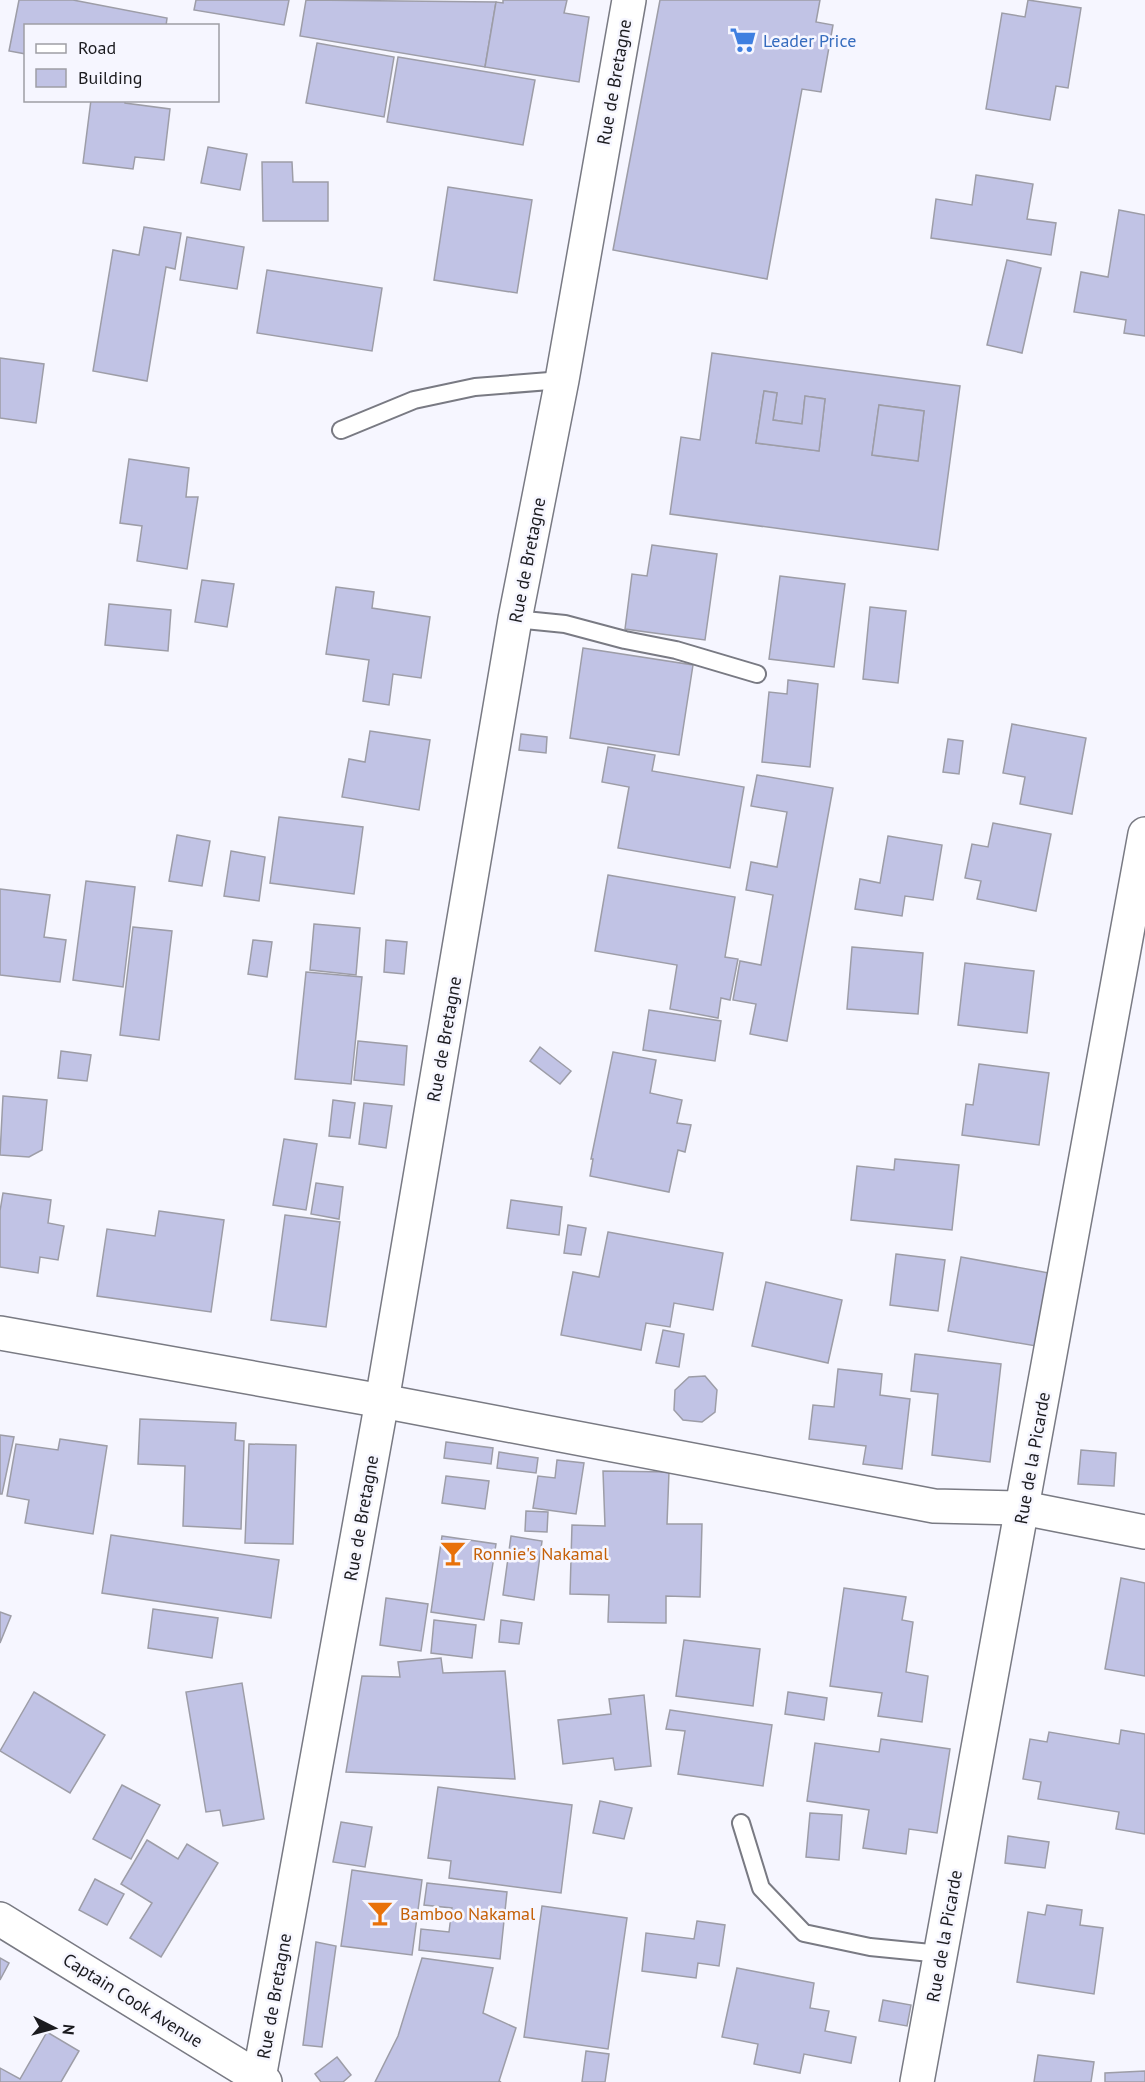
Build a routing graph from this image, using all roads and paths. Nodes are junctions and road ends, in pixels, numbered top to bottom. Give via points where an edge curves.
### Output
1 (628, 0) edge
2 (562, 380) junction
3 (341, 430) dead end
4 (515, 620) junction
5 (757, 674) dead end
6 (1145, 834) edge
7 (0, 1333) edge
8 (382, 1401) junction
9 (1023, 1508) junction
10 (1145, 1532) edge
11 (741, 1823) dead end
12 (0, 1919) edge
13 (941, 1954) junction
14 (262, 2080) edge
15 (917, 2082) edge

1 - 2 street, Rue de Bretagne
2 - 3 lane via 475,387 414,400
2 - 4 street, Rue de Bretagne
4 - 5 lane via 565,624
4 - 8 street, Rue de Bretagne
6 - 9 street, Rue de la Picarde
7 - 8 street
8 - 9 street via 934,1506
8 - 14 street, Rue de Bretagne
9 - 10 street
9 - 13 street, Rue de la Picarde
11 - 13 lane via 761,1888 804,1933 870,1947
12 - 14 street, Captain Cook Avenue
13 - 15 street, Rue de la Picarde

